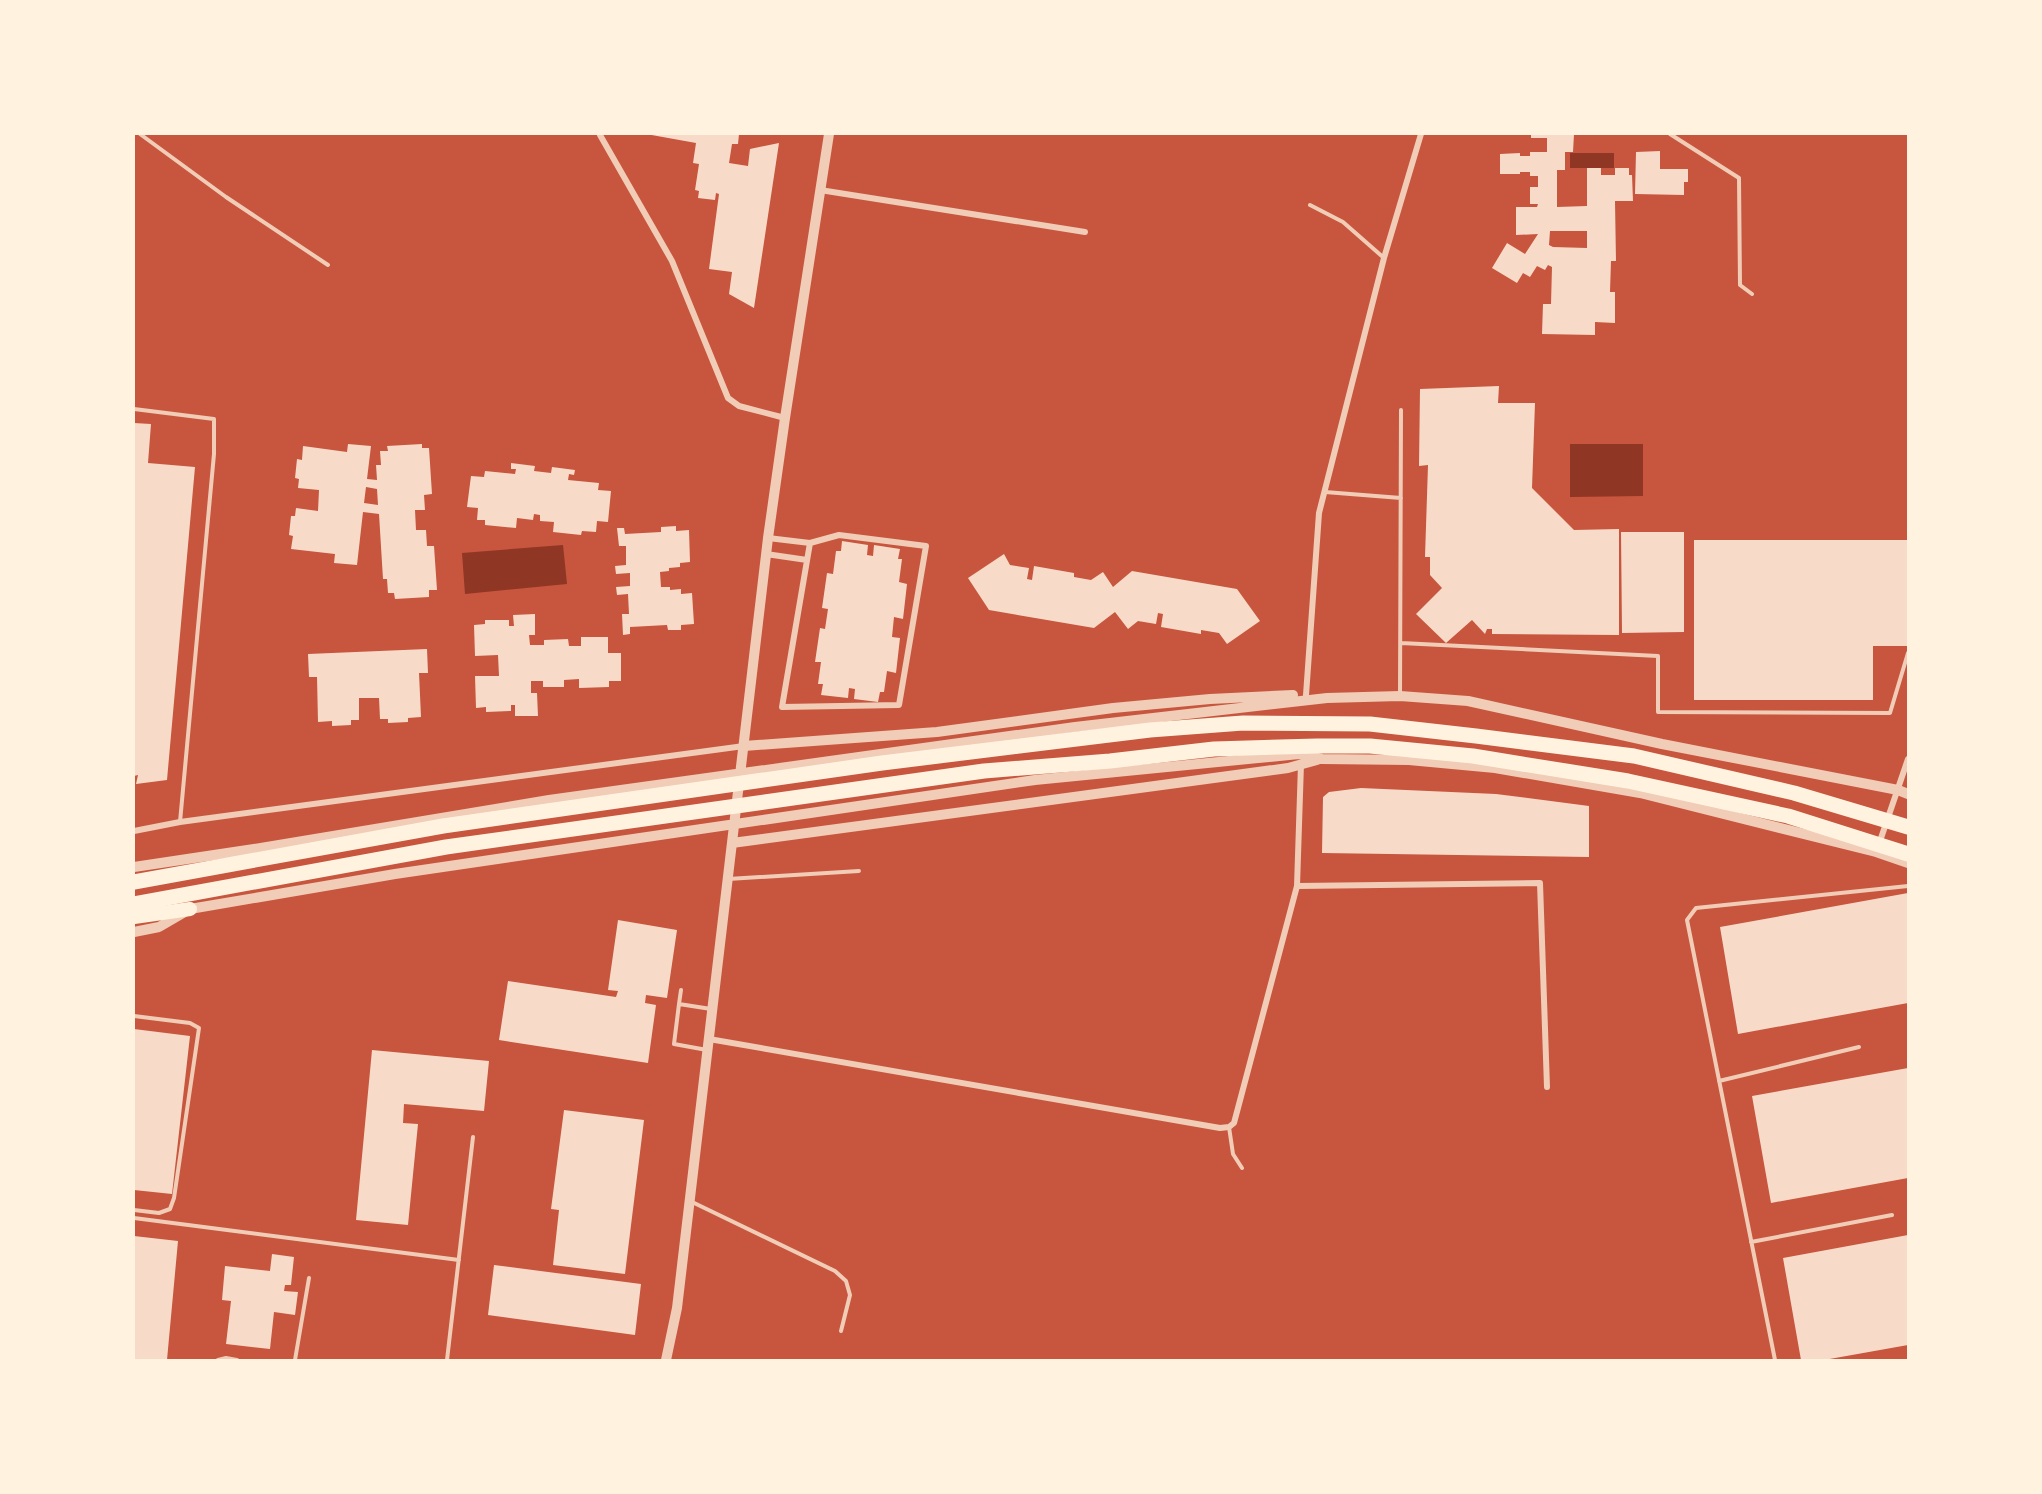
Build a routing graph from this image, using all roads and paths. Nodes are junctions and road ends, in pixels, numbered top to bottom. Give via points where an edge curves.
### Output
1 (140, 134) edge
2 (829, 134) edge
3 (1420, 134) edge
4 (1670, 134) edge
5 (600, 135) dead end
6 (820, 190) junction
7 (1310, 205) dead end
8 (1085, 232) dead end
9 (1384, 258) junction
10 (328, 265) dead end
11 (1752, 294) dead end
12 (134, 409) edge
13 (1401, 410) dead end
14 (785, 418) junction
15 (1324, 492) junction
16 (1401, 498) junction
17 (768, 538) junction
18 (810, 543) junction
19 (766, 554) junction
20 (807, 560) junction
21 (1401, 643) junction
22 (1908, 654) edge
23 (1306, 695) junction
24 (1400, 696) junction
25 (1327, 698) junction
26 (744, 746) junction
27 (1322, 759) junction
28 (1908, 759) edge
29 (1301, 764) junction
30 (1903, 792) edge
31 (180, 822) junction
32 (1908, 827) edge
33 (134, 831) edge
34 (732, 843) junction
35 (254, 849) junction
36 (1876, 852) junction
37 (1908, 854) edge
38 (1908, 863) edge
39 (134, 867) edge
40 (860, 871) dead end
41 (134, 876) edge
42 (728, 879) junction
43 (134, 882) edge
44 (1297, 886) junction
45 (1908, 886) edge
46 (134, 904) edge
47 (190, 909) junction
48 (134, 917) edge
49 (134, 932) edge
50 (681, 990) dead end
51 (679, 1004) junction
52 (712, 1009) junction
53 (134, 1016) edge
54 (708, 1044) junction
55 (1859, 1047) dead end
56 (1719, 1081) junction
57 (1547, 1087) dead end
58 (1229, 1127) junction
59 (473, 1137) dead end
60 (1242, 1168) dead end
61 (690, 1201) junction
62 (134, 1210) edge
63 (1892, 1215) dead end
64 (134, 1218) edge
65 (1751, 1242) junction
66 (459, 1260) junction
67 (309, 1278) dead end
68 (841, 1331) dead end
69 (218, 1360) edge
70 (237, 1360) edge
71 (295, 1360) edge
72 (447, 1360) edge
73 (666, 1360) edge
74 (1775, 1360) edge

1 - 10 lane
2 - 6 street
3 - 9 street
4 - 11 lane via 1739,178 1740,285
5 - 14 street via 672,261 728,398 739,406
6 - 8 street
6 - 14 street
7 - 9 lane via 1343,222
9 - 15 street
12 - 31 lane via 214,419
13 - 16 lane
14 - 17 street
15 - 16 lane
15 - 23 street via 1319,513
16 - 21 lane
17 - 18 street
17 - 19 street
18 - 20 street
18 - 20 street via 838,535 926,546 899,705 782,707
19 - 20 street
19 - 26 street
21 - 22 lane via 1658,656 1658,712 1890,713
21 - 24 lane
23 - 25 street
23 - 26 street via 1210,699 937,732
24 - 25 street
24 - 30 street via 1468,701
25 - 35 street via 1064,729 549,800
26 - 31 street
26 - 34 street
27 - 29 street
27 - 36 street via 1409,760 1496,768 1640,793
27 - 47 street via 1299,754 1035,780 395,874
28 - 30 street
29 - 34 street via 1086,797
29 - 44 street
30 - 36 street
31 - 33 street
32 - 43 highway via 1794,793 1634,756 1370,724 1243,723 1150,730 882,763 443,826
34 - 42 street
35 - 39 street
35 - 41 street
36 - 38 street
37 - 46 highway via 1788,816 1628,781 1473,756 1370,746 1283,747 1214,749 984,771 446,847
40 - 42 lane
42 - 52 street
44 - 57 street via 1540,883
44 - 58 street via 1234,1123
45 - 56 lane via 1696,908 1687,920
47 - 48 main road
47 - 49 street via 159,927
50 - 51 lane
51 - 52 lane
51 - 54 lane via 674,1044
52 - 54 street
53 - 62 lane via 190,1023 200,1028 174,1198 170,1209 159,1213
54 - 58 street
54 - 61 street
55 - 56 lane
56 - 65 lane
58 - 60 lane via 1233,1154
59 - 66 lane
61 - 68 lane via 836,1271 846,1281 850,1295
61 - 73 street via 677,1308
63 - 65 lane
64 - 66 lane
65 - 74 lane
66 - 72 lane
67 - 71 lane
69 - 70 lane

